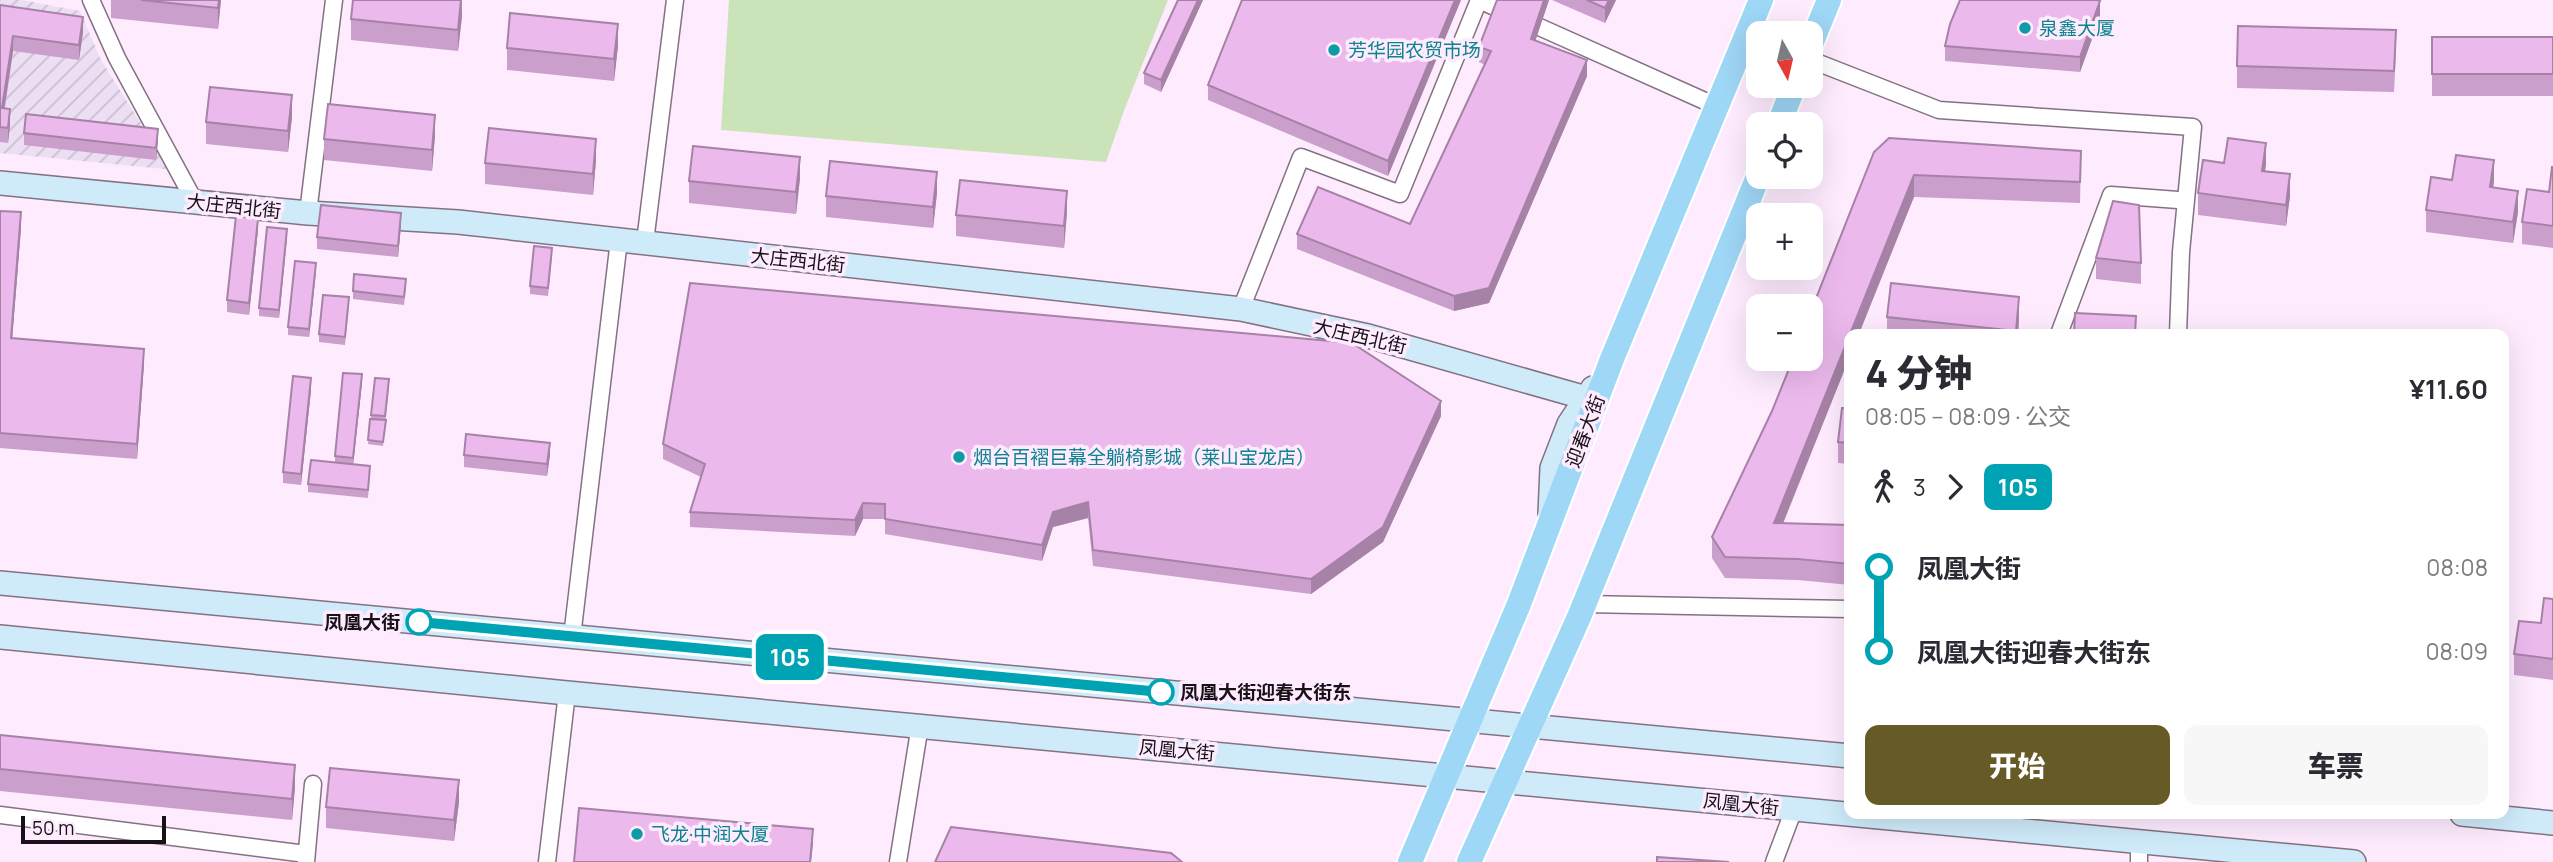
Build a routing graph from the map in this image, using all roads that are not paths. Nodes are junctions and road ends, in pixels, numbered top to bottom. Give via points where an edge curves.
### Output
1 (91, 0) edge
2 (334, 0) edge
3 (675, 0) edge
4 (1479, 0) edge
5 (1761, 0) edge
6 (1829, 0) edge
7 (1820, 21) edge
8 (1824, 65) edge
9 (1716, 106) junction
10 (0, 183) edge
11 (1753, 189) edge
12 (2178, 200) dead end
13 (195, 202) junction
14 (308, 213) junction
15 (619, 240) junction
16 (645, 242) junction
17 (1241, 309) junction
18 (2061, 329) edge
19 (2178, 329) edge
20 (1612, 359) junction
21 (1586, 398) junction
22 (1549, 525) junction
23 (0, 583) edge
24 (1584, 604) junction
25 (1844, 609) edge
26 (0, 637) edge
27 (572, 637) junction
28 (567, 694) junction
29 (1469, 721) junction
30 (920, 725) junction
31 (1530, 727) junction
32 (1844, 755) edge
33 (1446, 775) junction
34 (1505, 781) junction
35 (313, 784) dead end
36 (1794, 809) junction
37 (0, 815) edge
38 (1844, 815) edge
39 (1874, 819) edge
40 (2509, 819) edge
41 (2553, 823) edge
42 (2139, 852) edge
43 (306, 858) edge
44 (547, 862) edge
45 (898, 862) edge
46 (1410, 862) edge
47 (1469, 862) edge
48 (1773, 862) edge
49 (2354, 862) edge

1 - 13 street
2 - 14 street
3 - 16 street
4 - 9 street
4 - 17 street via 1400,194 1301,157
5 - 9 main road, 迎春大街
6 - 7 main road
8 - 19 street via 1939,110 2193,127
9 - 20 main road, 迎春大街
10 - 13 main road, 大庄西北街
11 - 24 main road
12 - 18 street via 2111,195
13 - 14 main road, 大庄西北街
14 - 15 main road, 大庄西北街 via 458,222
15 - 16 main road, 大庄西北街
15 - 27 street
16 - 17 main road, 大庄西北街
17 - 21 main road, 大庄西北街 via 1368,336
20 - 21 main road
20 - 22 main road, 迎春大街
21 - 22 main road via 1569,424 1552,468
22 - 29 main road, 迎春大街
23 - 27 main road
24 - 25 street
24 - 31 main road
26 - 28 main road, 凤凰大街
27 - 29 main road
28 - 30 main road, 凤凰大街
28 - 44 street
29 - 31 main road
29 - 33 main road, 迎春大街
30 - 33 main road, 凤凰大街
30 - 45 street
31 - 32 main road
31 - 34 main road
33 - 34 main road, 凤凰大街
33 - 46 main road, 迎春大街
34 - 36 main road, 凤凰大街
34 - 47 main road
35 - 43 street
36 - 38 main road, 凤凰大街
36 - 48 street
37 - 43 street
39 - 42 main road, 凤凰大街
40 - 41 main road
42 - 49 main road, 凤凰大街

